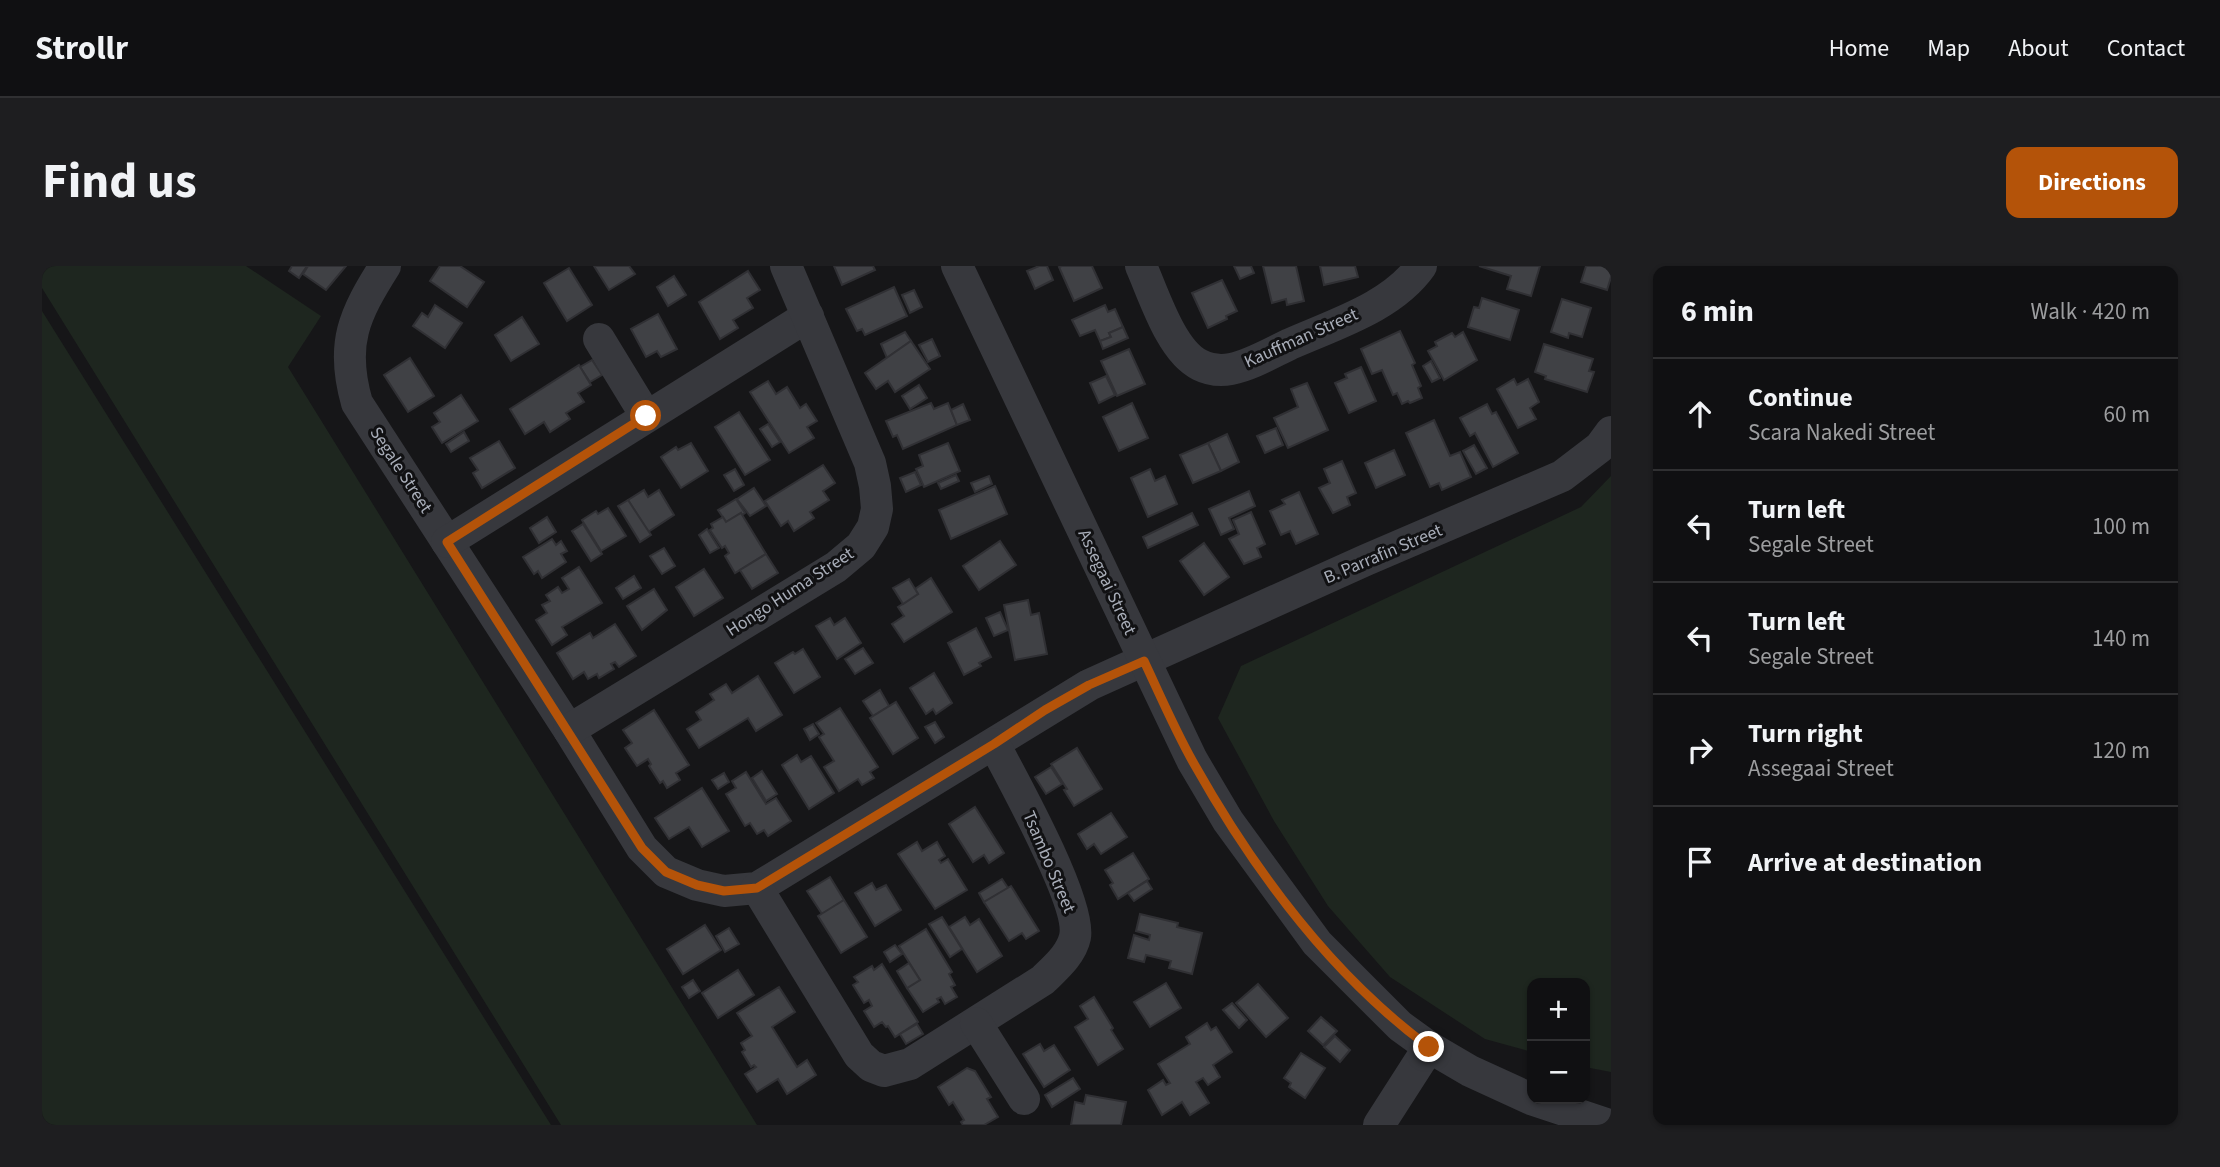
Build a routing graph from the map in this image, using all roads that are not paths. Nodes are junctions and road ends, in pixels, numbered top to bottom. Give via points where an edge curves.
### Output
1 (385, 266) edge
2 (786, 266) edge
3 (957, 266) edge
4 (1141, 266) edge
5 (1422, 266) edge
6 (808, 316) junction
7 (599, 339) dead end
8 (646, 416) junction
9 (1611, 432) edge
10 (447, 542) junction
11 (1144, 661) junction
12 (569, 730) junction
13 (994, 744) junction
14 (757, 888) junction
15 (976, 1023) junction
16 (1429, 1047) junction
17 (1024, 1100) dead end
18 (1380, 1125) edge
19 (1609, 1125) edge

1 - 10 street, Segale Street via 353,324 349,378 357,403
2 - 6 street, Hongo Huma Street
3 - 11 street, Assegaai Street
4 - 5 street, Kauffman Street via 1183,352 1215,370 1258,359 1360,313 1411,281
6 - 8 street
6 - 12 street, Hongo Huma Street via 870,463 877,509 873,527 861,546 836,567
7 - 8 street
8 - 10 street
9 - 11 street, B. Parrafin Street via 1600,447 1562,476
10 - 12 street, Segale Street
11 - 13 street, Segale Street via 1089,685
11 - 16 street, Assegaai Street via 1192,760 1264,873 1317,943 1400,1026
12 - 14 street, Segale Street via 642,848 666,872 724,891
13 - 14 street, Segale Street
13 - 15 street, Tsambo Street via 1052,858 1074,917 1076,936 1060,964 1043,980
14 - 15 street, Tsambo Street via 859,1055 871,1066 884,1071 910,1064
15 - 17 street
16 - 18 street
16 - 19 street, Assegaai Street via 1531,1099

